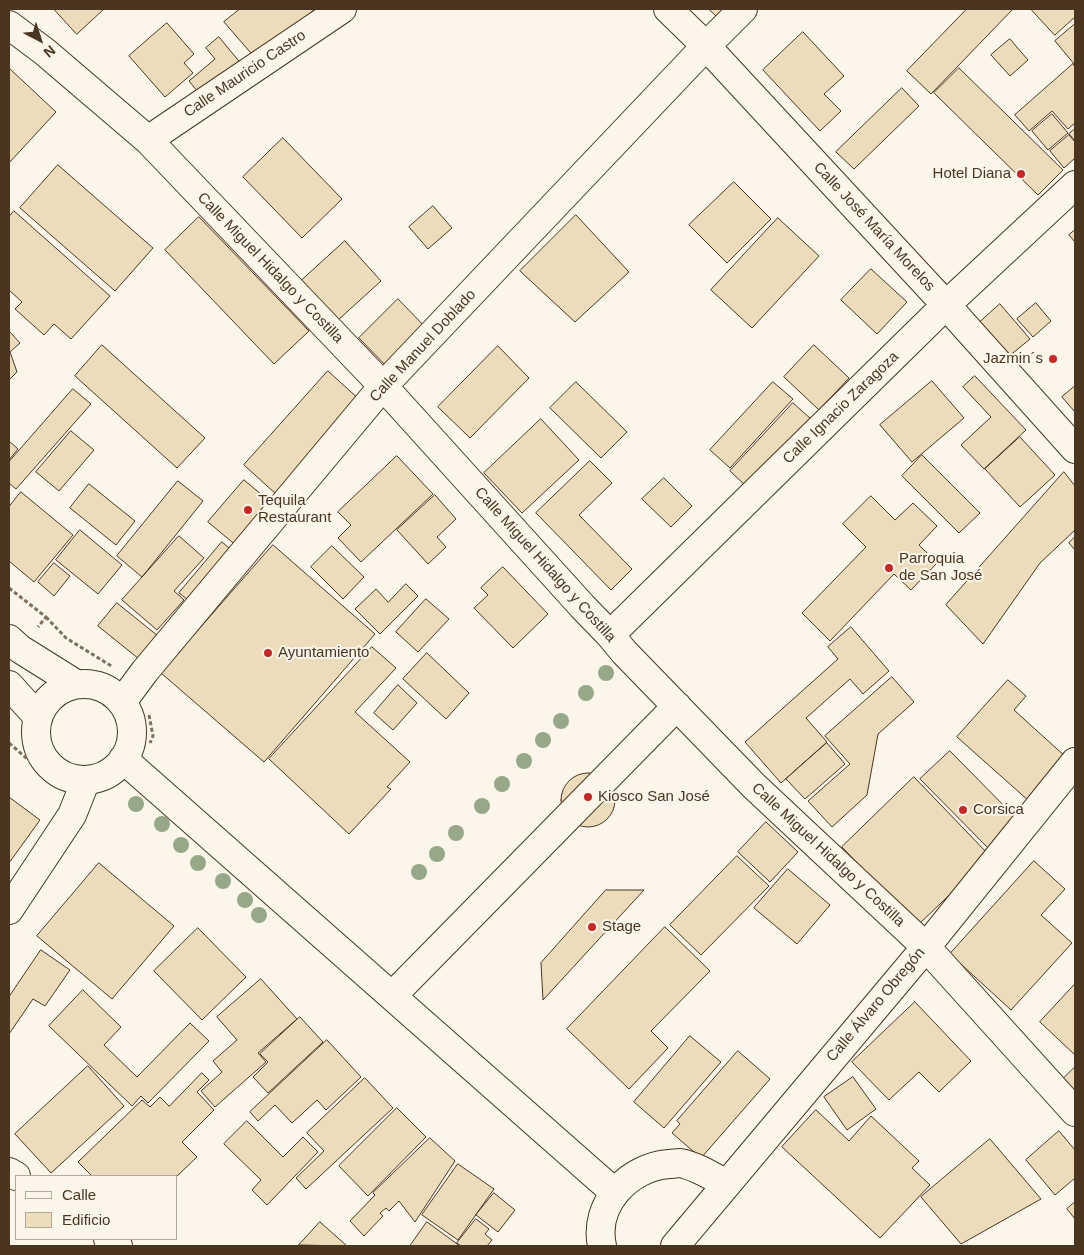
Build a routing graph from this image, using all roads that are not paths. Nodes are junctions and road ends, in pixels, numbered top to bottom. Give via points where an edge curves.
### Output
1 (342, 9) edge
2 (668, 9) edge
3 (743, 9) edge
4 (9, 25) edge
5 (706, 46) junction
6 (148, 140) junction
7 (1075, 184) edge
8 (946, 305) junction
9 (383, 386) junction
10 (1075, 449) edge
11 (610, 635) junction
12 (9, 639) edge
13 (76, 684) junction
14 (9, 685) edge
15 (128, 695) junction
16 (677, 706) junction
17 (38, 717) junction
18 (1075, 762) edge
19 (131, 765) junction
20 (82, 791) junction
21 (9, 910) edge
22 (926, 947) junction
23 (392, 996) junction
24 (1075, 1112) edge
25 (726, 1184) junction
26 (614, 1192) junction
27 (602, 1246) edge
28 (675, 1246) edge

1 - 6 street, Calle Mauricio Castro
2 - 5 street, Calle José María Morelos
3 - 5 street, Calle Manuel Doblado
4 - 6 street, Calle Miguel Hidalgo y Costilla
5 - 8 street, Calle José María Morelos
5 - 9 street, Calle Manuel Doblado
6 - 9 street, Calle Miguel Hidalgo y Costilla
7 - 8 street, Calle Ignacio Zaragoza
8 - 10 street, Calle José María Morelos
8 - 11 street, Calle Ignacio Zaragoza
9 - 11 street, Calle Miguel Hidalgo y Costilla
9 - 15 street, Calle Manuel Doblado
11 - 16 street, Calle Miguel Hidalgo y Costilla
12 - 13 street
13 - 15 street
13 - 17 street via 52,695
14 - 17 street
15 - 19 street via 132,724
16 - 22 street, Calle Miguel Hidalgo y Costilla via 754,786
16 - 23 street
17 - 20 street via 38,748 46,762 71,778
18 - 22 street, Calle Álvaro Obregón
19 - 20 street via 97,778
19 - 23 street
20 - 21 street via 72,815
22 - 24 street, Calle Miguel Hidalgo y Costilla
22 - 25 street, Calle Álvaro Obregón
23 - 26 street
25 - 26 street via 680,1163 655,1165 632,1175
25 - 28 street, Calle Álvaro Obregón
26 - 27 street via 603,1215

